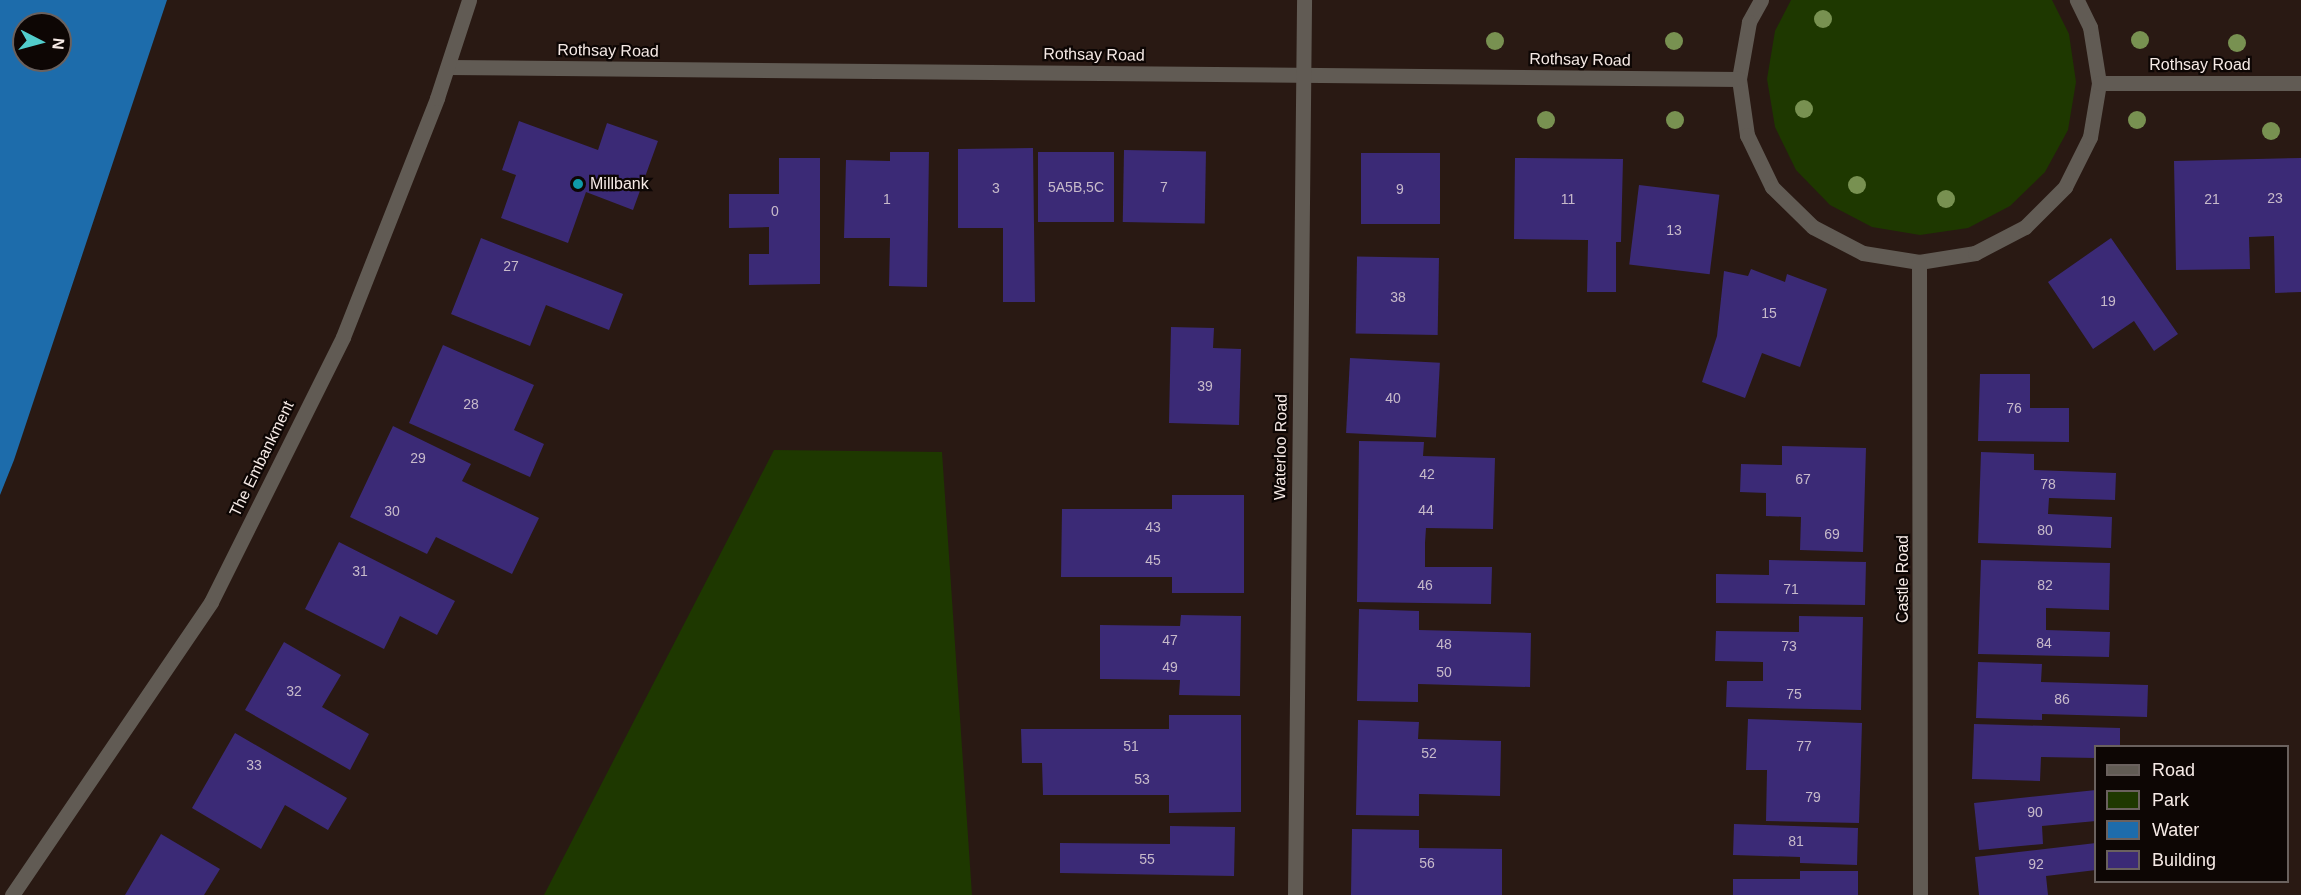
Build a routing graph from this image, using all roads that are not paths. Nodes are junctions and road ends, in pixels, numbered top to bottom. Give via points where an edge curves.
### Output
1 (469, 0) edge
2 (1304, 0) edge
3 (1761, 0) edge
4 (2077, 0) edge
5 (448, 67) junction
6 (1304, 75) junction
7 (1739, 79) junction
8 (2099, 83) junction
9 (2301, 83) edge
10 (1919, 262) junction
11 (12, 895) edge
12 (1295, 895) edge
13 (1920, 895) edge

1 - 5 street, The Embankment
2 - 6 street, Waterloo Road
3 - 7 street via 1749,22
4 - 8 street via 2090,27
5 - 6 street, Rothsay Road
5 - 11 street, The Embankment via 343,337 211,602
6 - 7 street, Rothsay Road
6 - 12 street, Waterloo Road
7 - 10 street via 1747,135 1772,187 1813,227 1863,253
8 - 9 street, Rothsay Road
8 - 10 street via 2090,137 2065,187 2025,227 1975,253
10 - 13 street, Castle Road

